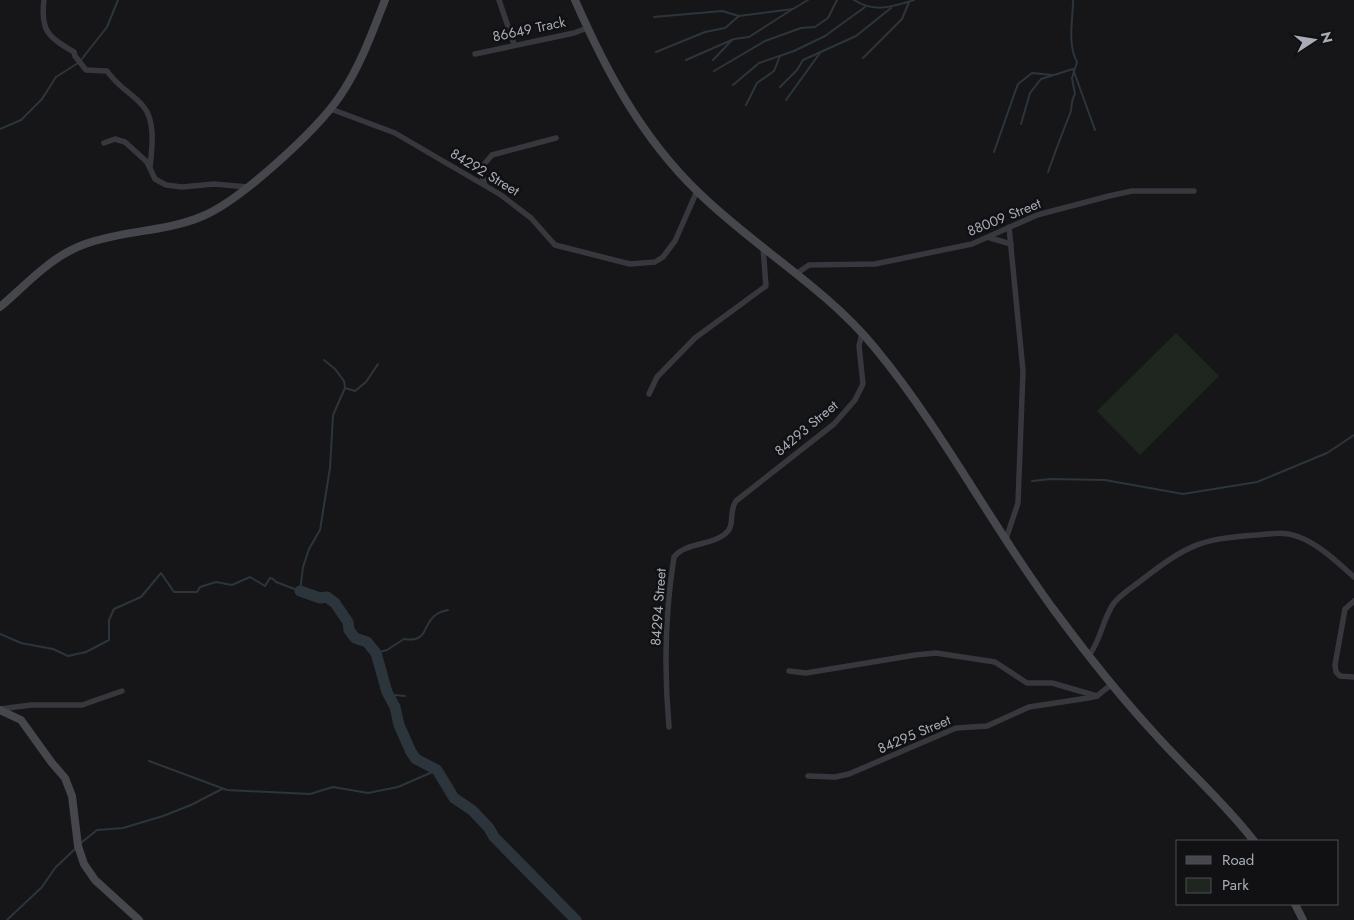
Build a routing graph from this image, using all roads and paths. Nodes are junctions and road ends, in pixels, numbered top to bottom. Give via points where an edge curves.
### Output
1 (44, 0) edge
2 (385, 0) edge
3 (499, 0) edge
4 (575, 0) edge
5 (587, 28) junction
6 (514, 44) junction
7 (475, 54) dead end
8 (331, 109) junction
9 (556, 138) dead end
10 (104, 144) dead end
11 (150, 167) junction
12 (248, 186) junction
13 (486, 186) junction
14 (697, 191) junction
15 (1194, 191) dead end
16 (1009, 227) junction
17 (990, 238) junction
18 (1011, 244) junction
19 (763, 246) junction
20 (796, 274) junction
21 (0, 307) edge
22 (862, 334) junction
23 (649, 394) dead end
24 (732, 525) joint
25 (1006, 539) junction
26 (1354, 577) edge
27 (1354, 601) edge
28 (1090, 654) junction
29 (789, 671) dead end
30 (1354, 677) edge
31 (1112, 684) junction
32 (122, 691) dead end
33 (1097, 696) junction
34 (0, 710) edge
35 (669, 727) dead end
36 (808, 776) dead end
37 (1253, 840) edge
38 (1295, 905) edge
39 (139, 920) edge
40 (1302, 920) edge

1 - 11 street via 44,26 52,39 74,52 86,70 107,71 119,87 146,108 151,132
2 - 8 street via 359,63
3 - 6 street
4 - 5 street
5 - 6 street, 86649 Track
5 - 14 street via 634,116
6 - 7 street, 86649 Track
8 - 12 street
8 - 13 street, 84292 Street via 394,133
9 - 13 street via 486,159 480,169
10 - 11 street via 115,139 125,142
11 - 12 street via 155,179 174,187
12 - 21 street via 204,215 164,227 105,238 70,250 43,268
13 - 14 street, 84292 Street via 531,218 555,245 630,264 655,262 663,257 675,241
14 - 19 street
15 - 16 street, 88009 Street via 1132,191 1037,215
16 - 17 street, 88009 Street
16 - 18 street
17 - 18 street
17 - 20 street, 88009 Street via 875,264 809,265
18 - 25 street via 1023,371 1018,504
19 - 20 street
19 - 23 street via 766,286 704,330 657,377
20 - 22 street
22 - 24 street, 84293 Street via 859,346 863,384 855,400 834,424 736,501
22 - 25 street via 908,393
24 - 35 street, 84294 Street via 721,537 684,550 674,557 667,625
25 - 28 street via 1056,612
26 - 28 street via 1320,549 1289,534 1202,542 1176,554 1120,596 1110,609 1099,640
27 - 30 street via 1345,609 1336,665 1340,676
28 - 31 street
29 - 33 street via 806,673 936,653 995,662 1027,683 1052,683
31 - 33 street, 84295 Street
31 - 37 street
32 - 34 street via 82,705 31,705
33 - 36 street, 84295 Street via 1029,707 987,726 956,728 849,774
34 - 39 street via 21,720 65,778 72,796 76,837 84,864 95,880
38 - 40 street

